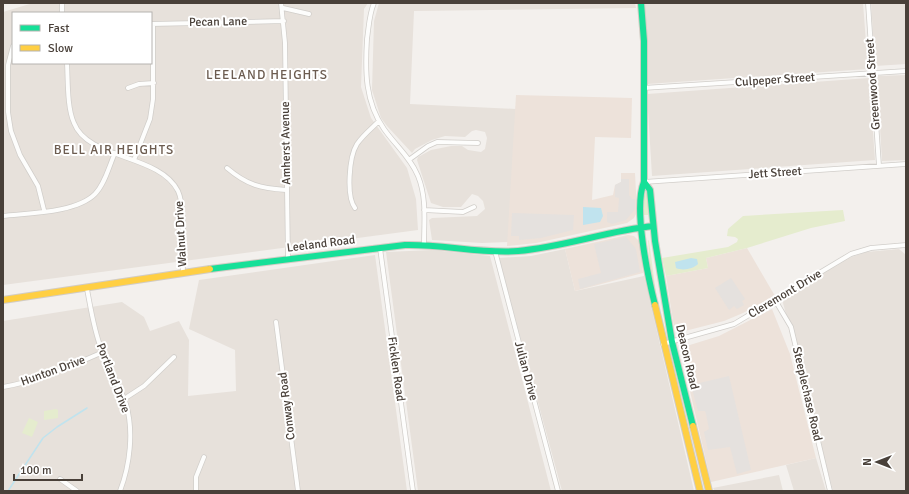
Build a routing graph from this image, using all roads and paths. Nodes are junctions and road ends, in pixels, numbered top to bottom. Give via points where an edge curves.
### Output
1 (281, 3) edge
2 (374, 3) edge
3 (641, 3) edge
4 (868, 3) edge
5 (282, 8) junction
6 (309, 14) dead end
7 (284, 21) junction
8 (152, 24) edge
9 (12, 50) edge
10 (67, 64) edge
11 (906, 71) edge
12 (872, 73) junction
13 (154, 83) junction
14 (128, 88) dead end
15 (643, 88) junction
16 (379, 121) junction
17 (478, 143) dead end
18 (114, 153) junction
19 (410, 159) junction
20 (134, 160) junction
21 (906, 164) edge
22 (879, 166) junction
23 (227, 168) dead end
24 (644, 182) junction
25 (286, 190) junction
26 (474, 207) dead end
27 (355, 208) dead end
28 (44, 210) junction
29 (424, 210) junction
30 (3, 216) edge
31 (653, 226) junction
32 (642, 227) junction
33 (424, 245) junction
34 (906, 245) edge
35 (380, 248) junction
36 (495, 251) junction
37 (288, 259) junction
38 (183, 273) junction
39 (87, 289) junction
40 (3, 300) edge
41 (775, 300) junction
42 (276, 322) dead end
43 (672, 342) junction
44 (663, 344) junction
45 (102, 352) junction
46 (174, 357) dead end
47 (3, 387) edge
48 (124, 399) junction
49 (204, 457) dead end
50 (60, 479) dead end
51 (77, 491) edge
52 (120, 491) edge
53 (196, 491) edge
54 (298, 491) edge
55 (413, 491) edge
56 (558, 491) edge
57 (700, 491) edge
58 (709, 491) edge
59 (830, 491) edge

1 - 5 street, Amherst Avenue
2 - 16 street via 369,21 366,73 369,97
3 - 15 main road, Deacon Road via 644,41
4 - 12 street, Greenwood Street
5 - 6 street
5 - 7 street, Amherst Avenue
7 - 8 street, Pecan Lane
7 - 25 street, Amherst Avenue
8 - 13 street
9 - 28 street via 8,65 8,112 11,131 20,155 38,186
10 - 18 street, Walnut Drive via 74,124 84,138
11 - 12 street, Culpeper Street
12 - 15 street, Culpeper Street
12 - 22 street, Greenwood Street
13 - 14 street
13 - 20 street via 150,119
15 - 24 main road, Deacon Road
16 - 19 street
16 - 27 street via 357,144 352,157 350,197
17 - 19 street via 437,142
18 - 20 street, Walnut Drive
18 - 28 street via 103,182 91,198 71,207
19 - 29 street via 422,187
20 - 38 street, Walnut Drive via 161,173 173,183 179,193
21 - 22 street, Jett Street
22 - 24 street, Jett Street
23 - 25 street via 249,184
24 - 31 main road, Deacon Road via 650,190
24 - 32 main road, Deacon Road via 640,192
25 - 37 street, Amherst Avenue
26 - 29 street via 462,212
28 - 30 street
29 - 33 street
31 - 32 main road
31 - 43 main road, Deacon Road
32 - 36 main road, Leeland Road via 536,249
32 - 44 main road, Deacon Road via 649,282
33 - 35 main road, Leeland Road
33 - 36 main road, Leeland Road
34 - 41 street, Cleremont Drive via 870,248 851,254
35 - 37 main road, Leeland Road
35 - 55 street, Ficklen Road
36 - 56 street, Julian Drive
37 - 38 main road, Leeland Road
38 - 39 main road, Leeland Road
39 - 40 main road, Leeland Road
39 - 45 street, Portland Drive
41 - 43 street, Cleremont Drive via 734,324
41 - 59 street, Steeplechase Road via 793,333
42 - 54 street, Conway Road
43 - 44 street, Cleremont Drive
43 - 58 main road, Deacon Road
44 - 57 main road, Deacon Road
45 - 47 street, Hunton Drive via 57,372
45 - 48 street, Portland Drive
46 - 48 street via 144,386
48 - 52 street, Portland Drive via 130,436
49 - 53 street via 196,476
50 - 51 street

